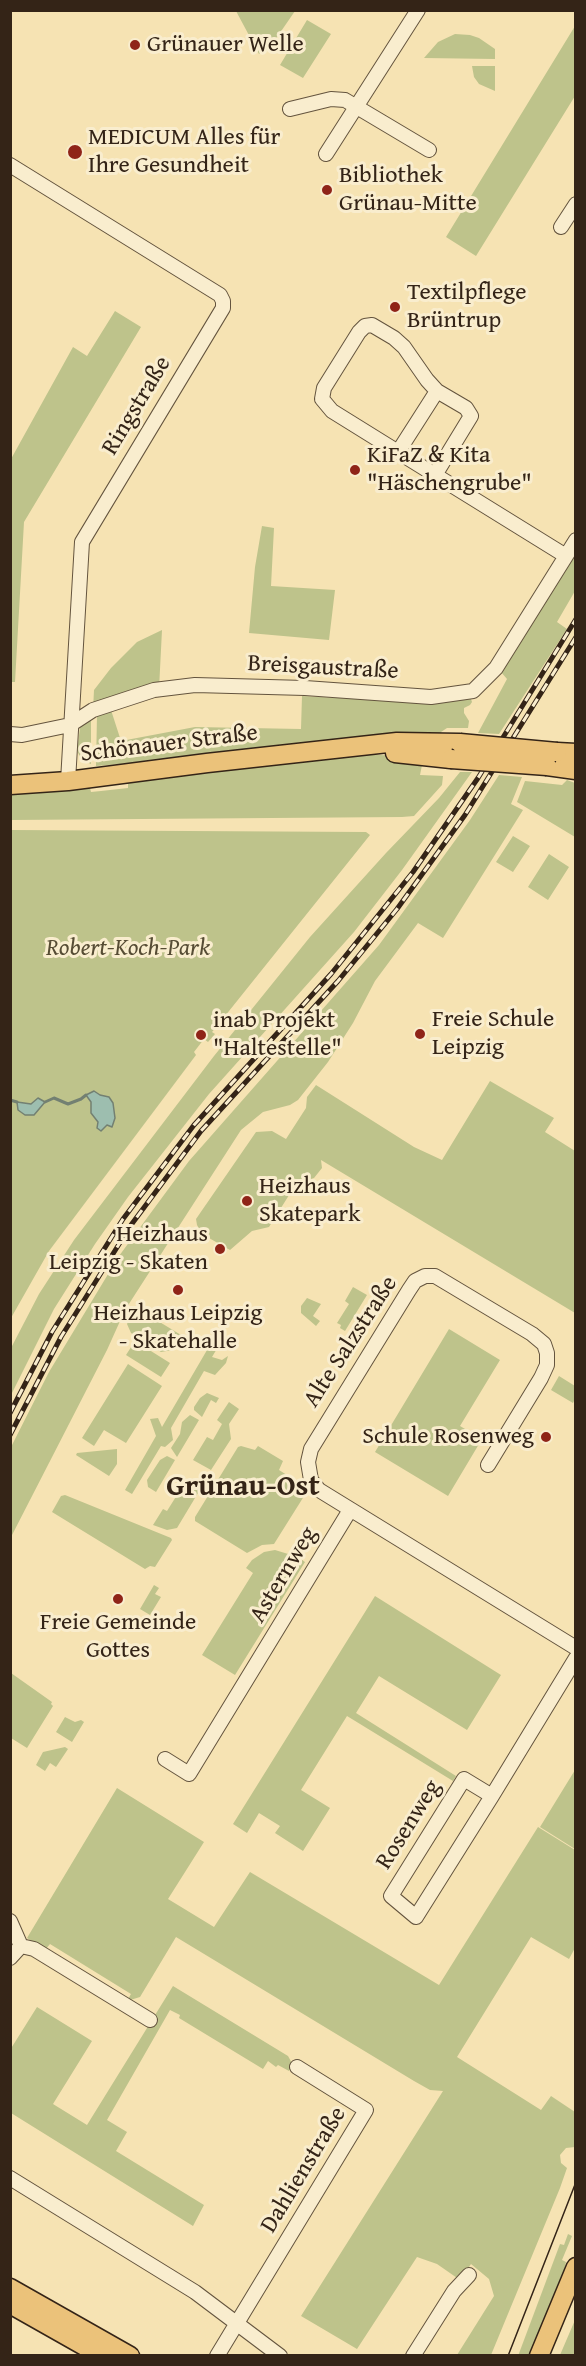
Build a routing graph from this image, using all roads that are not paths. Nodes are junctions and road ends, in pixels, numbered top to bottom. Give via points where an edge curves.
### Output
1 (418, 10) edge
2 (358, 106) junction
3 (290, 109) dead end
4 (429, 150) dead end
5 (326, 154) dead end
6 (10, 165) edge
7 (576, 204) edge
8 (561, 227) dead end
9 (437, 391) junction
10 (398, 452) junction
11 (435, 475) junction
12 (576, 540) edge
13 (566, 556) junction
14 (70, 725) junction
15 (10, 734) edge
16 (333, 749) junction
17 (576, 753) edge
18 (552, 759) junction
19 (576, 770) edge
20 (68, 781) junction
21 (10, 785) edge
22 (488, 1465) dead end
23 (350, 1510) junction
24 (576, 1648) edge
25 (576, 1658) edge
26 (165, 1759) dead end
27 (492, 1796) junction
28 (10, 1921) edge
29 (21, 1946) junction
30 (10, 1958) edge
31 (150, 2020) dead end
32 (297, 2067) dead end
33 (10, 2178) edge
34 (576, 2267) edge
35 (469, 2275) dead end
36 (10, 2288) edge
37 (10, 2304) edge
38 (237, 2322) junction
39 (540, 2350) edge
40 (102, 2355) edge
41 (130, 2355) edge
42 (217, 2355) edge
43 (280, 2355) edge
44 (413, 2355) edge

1 - 2 street
2 - 3 street via 331,99
2 - 4 street
2 - 5 street
6 - 14 street, Ringstraße via 220,295 223,301 223,308 82,542
7 - 8 street
9 - 10 street
9 - 10 street via 397,340 372,325 359,332 327,383 322,399 332,411
9 - 11 street via 466,408 471,416
10 - 11 street
11 - 13 street
12 - 13 street, Breisgaustraße
13 - 14 street, Breisgaustraße via 496,668 472,691 432,697 195,685 154,690 93,710
14 - 15 street
14 - 20 street
16 - 18 main road, Schönauer Straße, bridge via 451,759
16 - 18 main road, Schönauer Straße, bridge via 397,742 460,743
16 - 20 main road, Schönauer Straße
17 - 18 main road, Schönauer Straße
18 - 19 main road, Schönauer Straße
20 - 21 main road, Schönauer Straße
22 - 23 street, Alte Salzstraße via 541,1378 547,1365 544,1344 435,1276 425,1276 409,1290 309,1453 309,1471 316,1488
23 - 24 street
23 - 26 street, Asternweg via 189,1773
25 - 27 street, Rosenweg
27 - 27 street, Rosenweg via 443,1873 416,1917 391,1896 464,1779
28 - 29 street
29 - 30 street
29 - 31 street via 33,1949
32 - 38 street, Dahlienstraße via 366,2110
33 - 38 street
34 - 39 main road
35 - 44 street via 454,2291
36 - 41 main road
37 - 40 main road
38 - 42 street, Dahlienstraße
38 - 43 street

